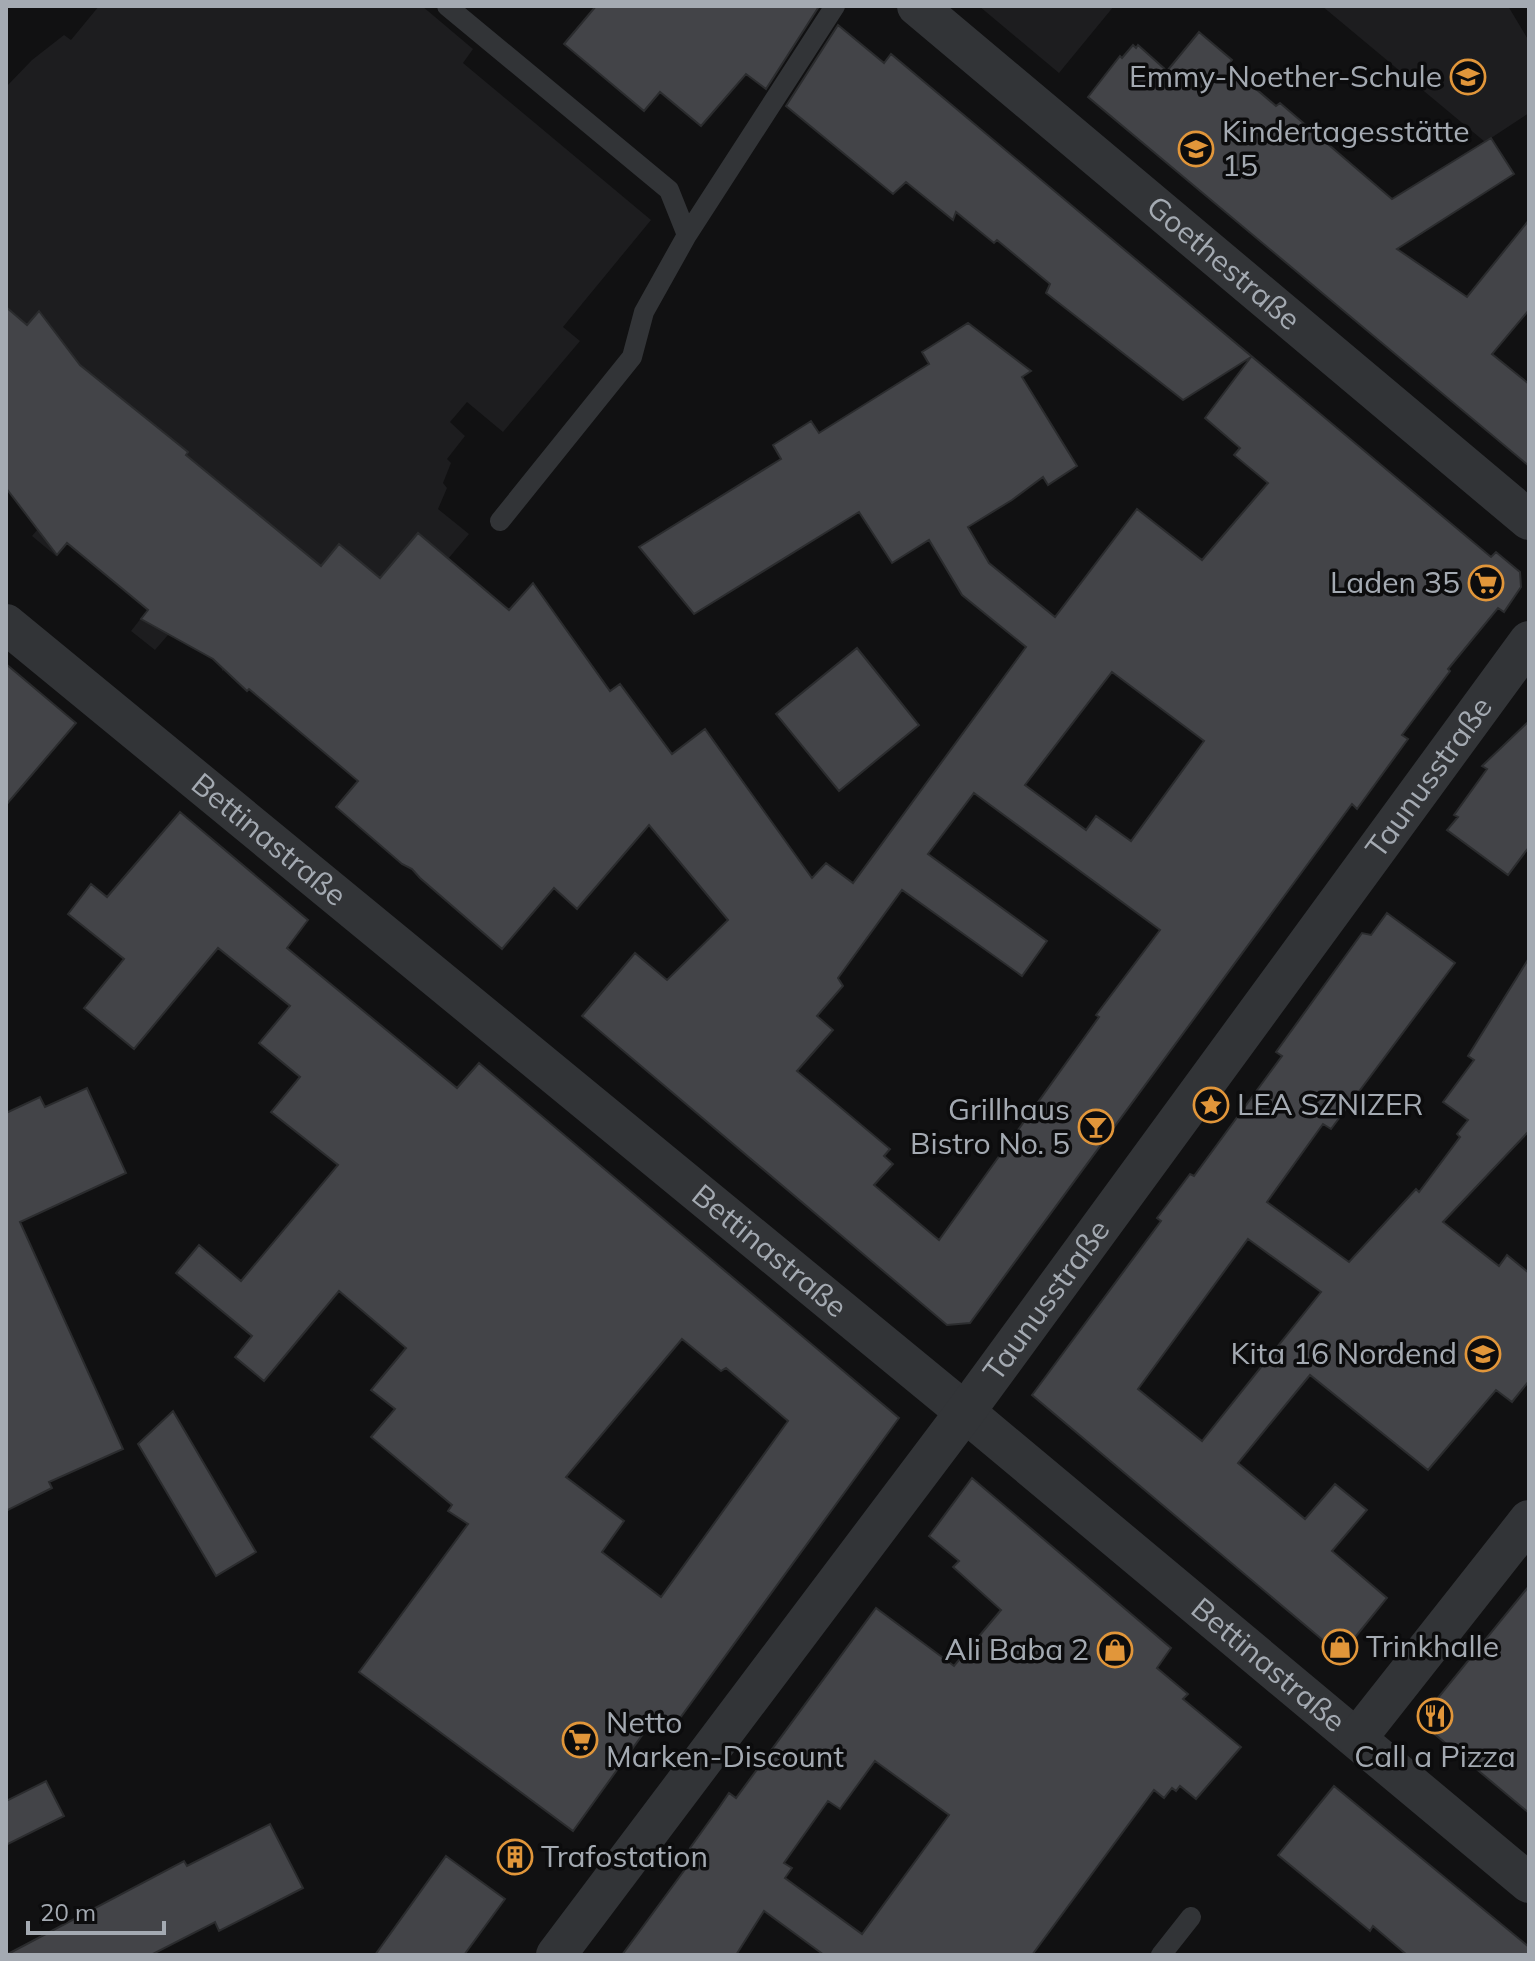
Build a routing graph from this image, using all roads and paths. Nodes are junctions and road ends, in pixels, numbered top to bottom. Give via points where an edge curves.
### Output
1 (447, 6) edge
2 (835, 6) edge
3 (917, 6) edge
4 (687, 235) junction
5 (1529, 520) edge
6 (500, 521) dead end
7 (6, 624) edge
8 (1529, 641) edge
9 (965, 1412) junction
10 (1529, 1520) edge
11 (1357, 1738) junction
12 (1529, 1883) edge
13 (1191, 1917) dead end
14 (556, 1955) edge
15 (1161, 1955) edge

1 - 4 lane via 669,190
2 - 4 lane
3 - 5 street, Goethestraße
4 - 6 lane via 644,312 632,357
7 - 9 street, Bettinastraße
8 - 9 street, Taunusstraße
9 - 11 street, Bettinastraße
9 - 14 street, Taunusstraße
10 - 11 street
11 - 12 street, Bettinastraße
13 - 15 lane

